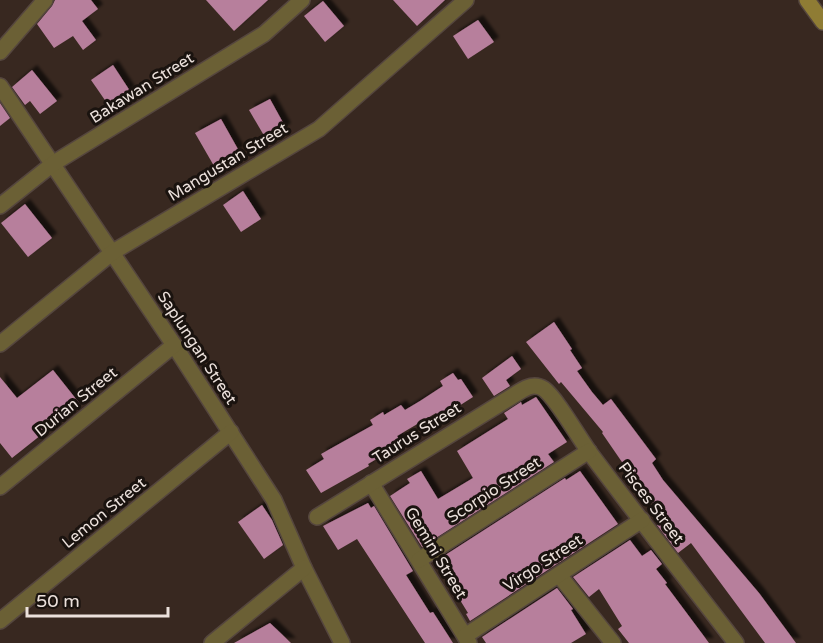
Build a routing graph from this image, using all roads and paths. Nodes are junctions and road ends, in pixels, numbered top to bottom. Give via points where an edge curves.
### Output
1 (45, 0) edge
2 (302, 0) edge
3 (466, 0) edge
4 (807, 0) edge
5 (823, 22) edge
6 (0, 52) edge
7 (0, 86) edge
8 (54, 164) junction
9 (0, 206) edge
10 (112, 252) junction
11 (0, 344) edge
12 (174, 345) junction
13 (538, 386) joint
14 (231, 432) junction
15 (588, 451) junction
16 (371, 483) junction
17 (0, 487) edge
18 (317, 517) dead end
19 (642, 520) junction
20 (419, 560) junction
21 (304, 568) junction
22 (559, 575) junction
23 (0, 621) edge
24 (467, 640) edge
25 (212, 643) edge
26 (342, 643) edge
27 (613, 643) edge
28 (736, 643) edge

1 - 6 street
2 - 8 street, Bakawan Street via 264,33
3 - 10 street, Mangustan Street via 319,129
4 - 5 main road
7 - 8 street, Saplungan Street
8 - 9 street, Bakawan Street
8 - 10 street, Saplungan Street
10 - 11 street, Mangustan Street
10 - 12 street, Saplungan Street
12 - 14 street, Saplungan Street
12 - 17 street, Durian Street
13 - 15 street, Pisces Street via 546,391
13 - 16 street, Taurus Street via 519,392
14 - 21 street, Saplungan Street via 274,500
14 - 23 street, Lemon Street
15 - 19 street, Pisces Street
15 - 20 street, Scorpio Street
16 - 18 street, Taurus Street
16 - 20 street, Gemini Street
19 - 22 street, Virgo Street
19 - 28 street, Pisces Street
20 - 24 street, Gemini Street
21 - 25 street
21 - 26 street, Saplungan Street
22 - 24 street, Virgo Street
22 - 27 street

